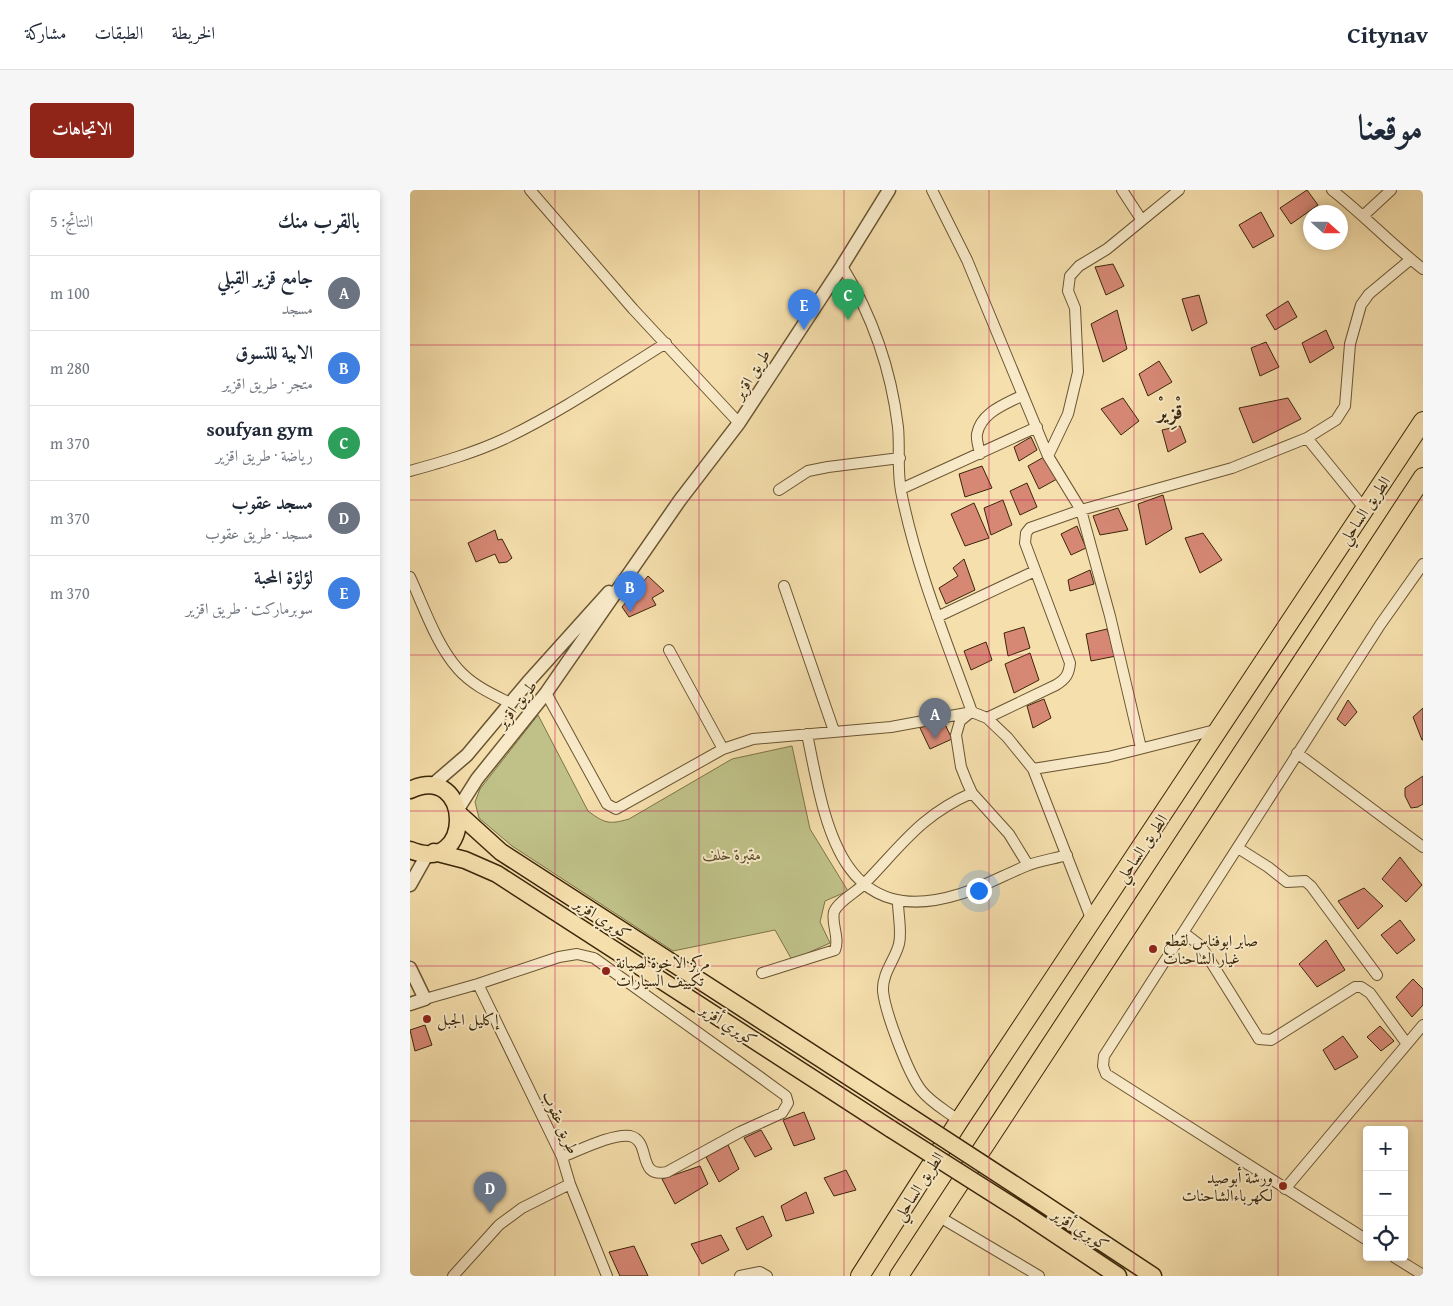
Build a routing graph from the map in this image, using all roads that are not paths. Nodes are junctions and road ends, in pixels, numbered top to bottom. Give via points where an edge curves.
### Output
1 (530, 190) edge
2 (889, 190) edge
3 (932, 190) edge
4 (1122, 190) edge
5 (1178, 190) edge
6 (1332, 190) edge
7 (1392, 190) edge
8 (1364, 215) junction
9 (1141, 219) junction
10 (1410, 259) junction
11 (842, 266) junction
12 (1423, 269) edge
13 (666, 343) junction
14 (1023, 395) junction
15 (1423, 421) edge
16 (739, 423) junction
17 (1037, 427) junction
18 (1307, 438) junction
19 (980, 454) junction
20 (1048, 456) junction
21 (900, 458) junction
22 (410, 471) edge
23 (1423, 477) edge
24 (901, 488) junction
25 (780, 490) dead end
26 (1364, 508) junction
27 (1081, 510) junction
28 (1423, 564) edge
29 (632, 569) junction
30 (1036, 571) junction
31 (410, 577) edge
32 (784, 586) dead end
33 (937, 617) junction
34 (669, 650) dead end
35 (546, 693) junction
36 (510, 703) junction
37 (972, 712) junction
38 (986, 718) junction
39 (1219, 729) junction
40 (834, 731) junction
41 (808, 734) junction
42 (1141, 748) junction
43 (723, 749) junction
44 (1297, 754) junction
45 (1033, 769) junction
46 (431, 786) junction
47 (410, 790) edge
48 (972, 793) junction
49 (459, 812) junction
50 (1423, 847) edge
51 (1238, 848) junction
52 (410, 850) edge
53 (431, 853) junction
54 (1067, 855) junction
55 (1028, 865) junction
56 (864, 884) junction
57 (410, 885) edge
58 (898, 902) junction
59 (1092, 921) junction
60 (1184, 933) junction
61 (410, 968) edge
62 (762, 973) dead end
63 (1377, 975) dead end
64 (478, 984) junction
65 (425, 999) junction
66 (410, 1004) edge
67 (1423, 1025) edge
68 (1407, 1044) junction
69 (959, 1121) junction
70 (562, 1157) junction
71 (570, 1184) junction
72 (1285, 1189) junction
73 (1035, 1198) joint
74 (938, 1216) junction
75 (1363, 1238) edge
76 (1400, 1261) edge
77 (1423, 1275) edge
78 (453, 1276) edge
79 (607, 1276) edge
80 (740, 1276) edge
81 (767, 1276) edge
82 (860, 1276) edge
83 (899, 1276) edge
84 (1039, 1276) edge
85 (1118, 1276) edge
86 (1153, 1276) edge

1 - 13 street
2 - 11 street, طريق اقزير
3 - 14 street via 967,260
4 - 9 street
5 - 9 street
6 - 8 street
7 - 8 street
8 - 10 street
9 - 20 street via 1070,276 1068,291 1075,308 1078,372 1068,414
10 - 12 street
10 - 18 street via 1369,294 1361,305 1350,344 1346,406 1336,420
11 - 16 street, طريق اقزير
11 - 21 street via 878,338 896,406
13 - 16 street
13 - 22 street via 547,417 503,440
14 - 17 street
14 - 19 street via 992,410 983,420 977,435
15 - 26 highway, الطريق الساحلي
16 - 29 street, طريق اقزير
17 - 19 street
17 - 20 street
18 - 26 street
18 - 27 street via 1232,468
19 - 24 street
20 - 27 street
21 - 24 street
21 - 25 street via 808,471
23 - 74 highway, الطريق الساحلي
24 - 33 street
26 - 39 highway, الطريق الساحلي
27 - 30 street via 1034,526 1026,533 1025,543
27 - 42 street
28 - 44 street via 1380,624
29 - 35 street, طريق اقزير
29 - 36 street, طريق اقزير
30 - 33 street
30 - 38 street via 1070,662 1069,673 1056,685
31 - 36 street via 441,643 459,670 486,691
32 - 40 street
33 - 37 street
34 - 43 street
35 - 43 street via 596,786 611,807 623,807
35 - 49 street, طريق اقزير via 477,780
36 - 46 street, طريق اقزير via 467,755
37 - 38 street
37 - 40 street via 916,724
37 - 48 street via 960,721 956,734 961,766
38 - 45 street via 1007,737
39 - 42 street
39 - 59 highway, الطريق الساحلي
40 - 41 street
41 - 43 street via 753,739
41 - 56 street via 825,815 848,868
42 - 45 street via 1079,763
44 - 50 street
44 - 51 street
45 - 54 street
46 - 47 main road
46 - 49 main road, كوبري اقزير via 444,792
48 - 55 street via 1009,834
48 - 56 street via 920,823
49 - 53 main road via 459,826 452,840
49 - 73 main road, كوبري اقزير, bridge via 501,852
51 - 60 street
51 - 63 street via 1287,882 1305,881 1311,886
52 - 53 main road, كويري أقزير
53 - 57 street
53 - 85 main road, كويري أقزير, bridge via 465,860 497,874
54 - 55 street
54 - 59 street
55 - 58 street via 960,894 913,903
56 - 58 street
56 - 62 street via 835,910 836,950
58 - 69 street via 899,944 886,973 883,990 887,1005 911,1075 931,1100
59 - 69 highway, الطريق الساحلي
60 - 68 street via 1200,946 1259,1039 1271,1040 1355,987 1361,987 1370,993
60 - 72 street via 1104,1056 1106,1074
61 - 65 street
64 - 65 street
64 - 70 street, طريق عقوب
64 - 70 street via 560,957 577,954 594,958 786,1096 788,1103 782,1113 667,1172 658,1174 652,1171 642,1147 629,1136 615,1137
65 - 66 street
67 - 68 street
68 - 72 street
69 - 82 highway, الطريق الساحلي
70 - 71 street, طريق عقوب
71 - 78 street via 522,1208 499,1225
71 - 79 street, طريق عقوب
72 - 75 street
73 - 86 main road, كوبري أقزير
74 - 83 highway, الطريق الساحلي
74 - 84 street
76 - 77 street
80 - 81 street via 760,1272

